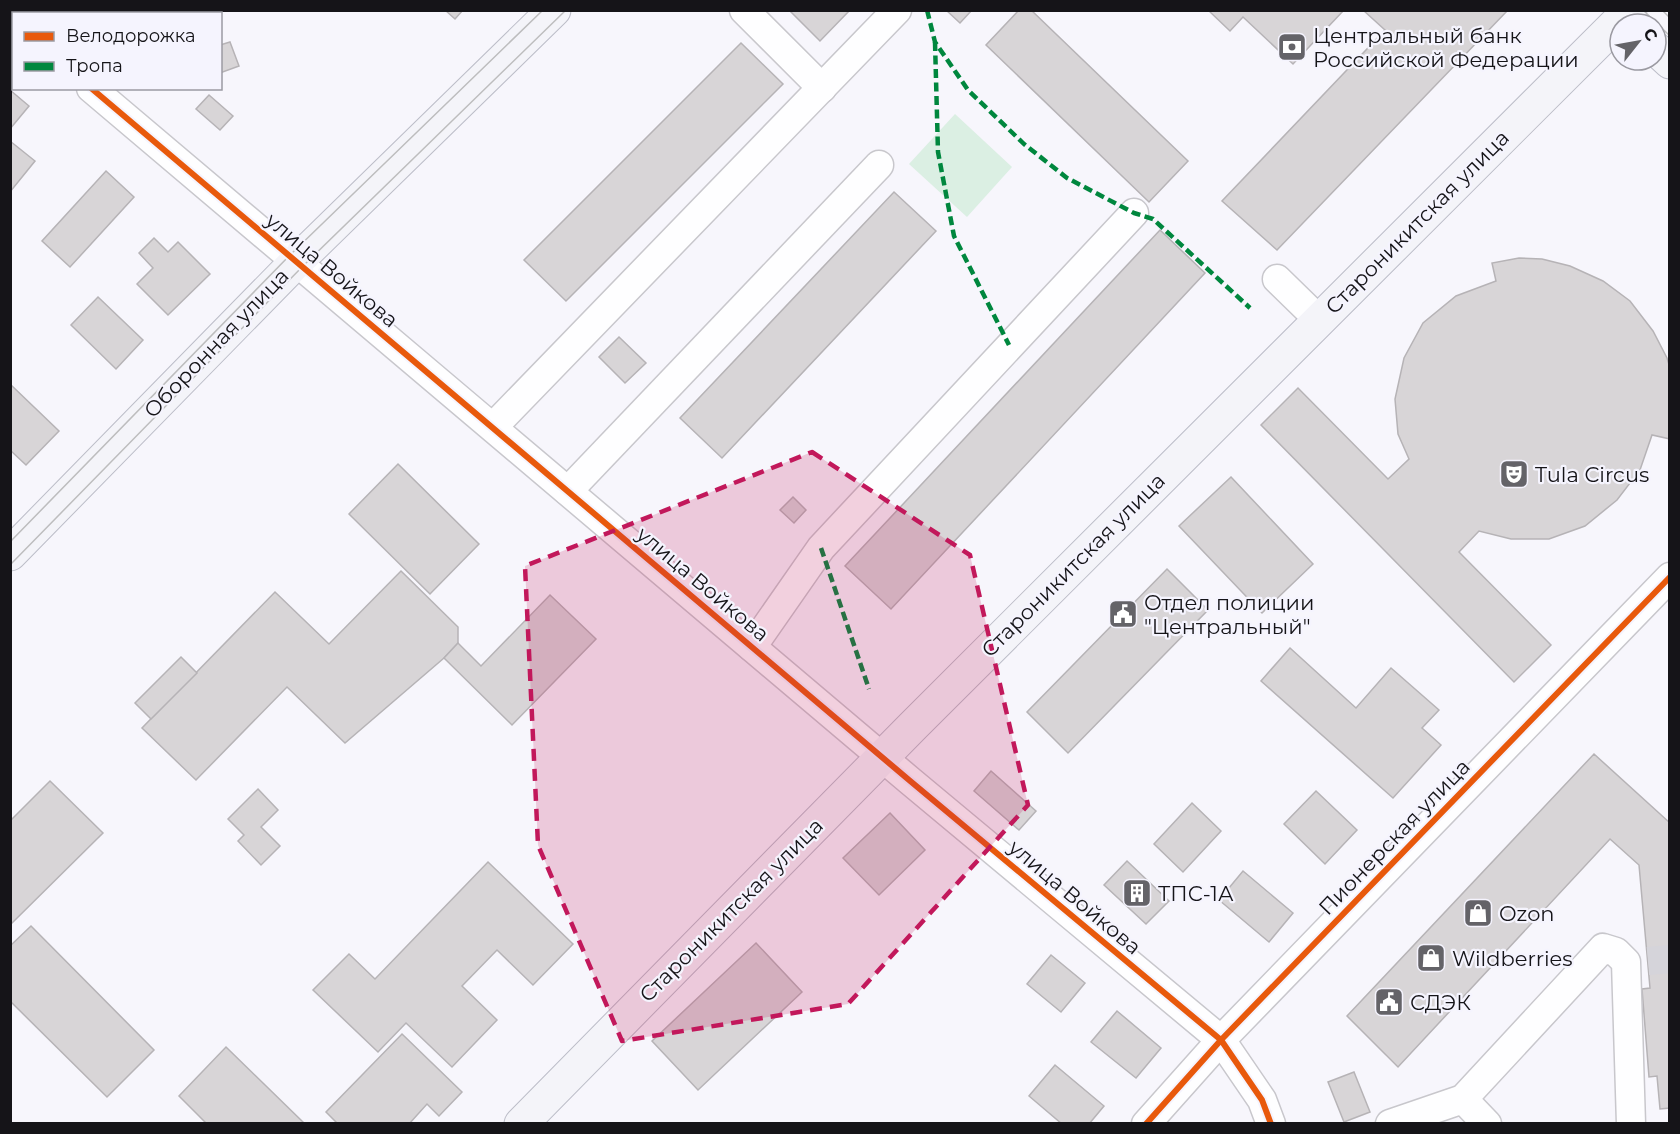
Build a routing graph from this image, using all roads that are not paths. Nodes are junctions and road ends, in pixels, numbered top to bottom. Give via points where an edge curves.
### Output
1 (744, 10) edge
2 (897, 10) edge
3 (540, 15) edge
4 (1608, 33) edge
5 (822, 88) junction
6 (92, 90) edge
7 (879, 165) dead end
8 (1134, 213) dead end
9 (297, 261) junction
10 (1277, 279) dead end
11 (1319, 320) junction
12 (493, 427) junction
13 (568, 491) junction
14 (10, 554) edge
15 (1670, 577) edge
16 (752, 647) junction
17 (882, 757) junction
18 (1221, 1040) junction
19 (1463, 1099) junction
20 (521, 1124) edge
21 (1146, 1124) edge
22 (1271, 1124) edge
23 (1390, 1124) edge
24 (1487, 1124) edge
25 (1631, 1124) edge

1 - 5 street
2 - 5 street
3 - 9 main road, Оборонная улица
4 - 11 main road, Староникитская улица
5 - 12 street
6 - 9 street, улица Войкова
7 - 13 street
8 - 16 street via 821,548
9 - 12 street, улица Войкова
9 - 14 main road, Оборонная улица
10 - 11 street
11 - 17 main road, Староникитская улица
12 - 13 street, улица Войкова
13 - 16 street, улица Войкова
15 - 18 street, Пионерская улица
16 - 17 street, улица Войкова
17 - 18 street, улица Войкова
17 - 20 main road, Староникитская улица
18 - 21 street, Пионерская улица
18 - 22 street, улица Войкова via 1262,1100
19 - 23 street
19 - 24 street
19 - 25 street via 1603,948 1637,961

